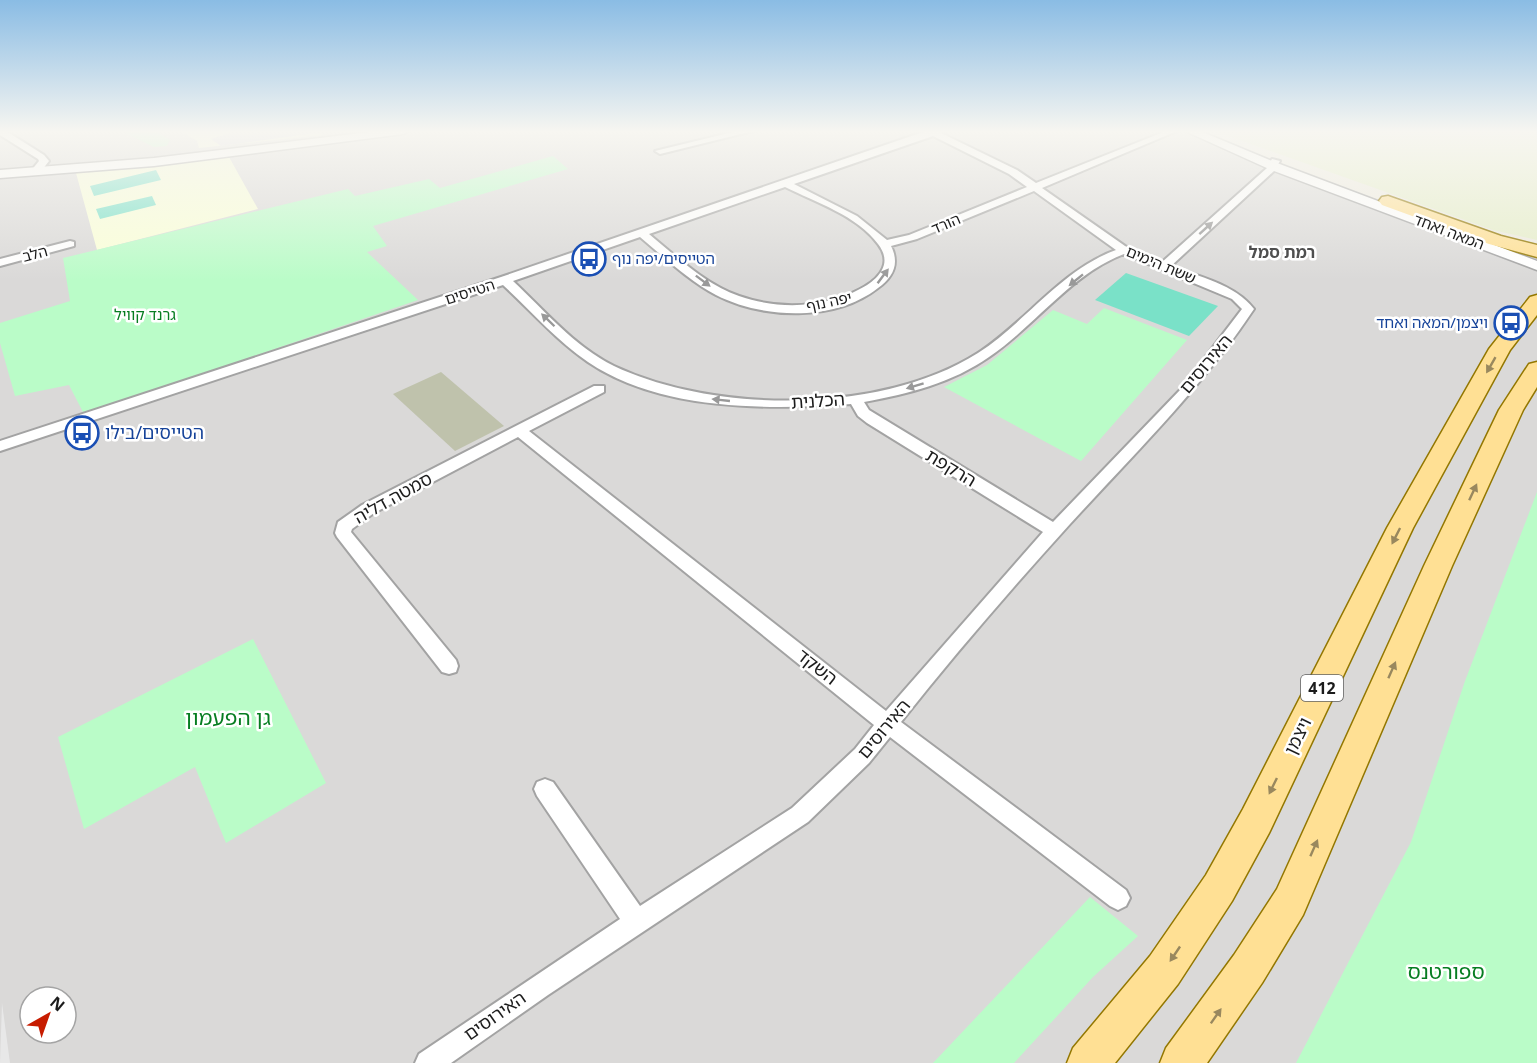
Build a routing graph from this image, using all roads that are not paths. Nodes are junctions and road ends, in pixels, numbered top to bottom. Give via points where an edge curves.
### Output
1 (796, 181) edge
2 (1027, 181) edge
3 (1049, 181) edge
4 (1256, 181) edge
5 (1317, 181) edge
6 (1325, 181) edge
7 (787, 184) junction
8 (1035, 186) junction
9 (1388, 201) junction
10 (640, 232) junction
11 (70, 244) dead end
12 (884, 244) junction
13 (1125, 250) junction
14 (1537, 251) edge
15 (1537, 258) edge
16 (0, 263) edge
17 (1537, 266) edge
18 (1163, 267) junction
19 (505, 280) junction
20 (1241, 299) joint
21 (1537, 301) edge
22 (1537, 369) edge
23 (599, 389) dead end
24 (855, 398) junction
25 (519, 431) junction
26 (0, 446) edge
27 (1055, 531) junction
28 (449, 666) dead end
29 (888, 724) junction
30 (545, 789) dead end
31 (1118, 898) dead end
32 (637, 923) junction
33 (428, 1063) edge
34 (1088, 1063) edge
35 (1181, 1063) edge

1 - 7 street, הטייסים
2 - 8 street, ששת הימים
3 - 8 street, הורד
18 -> 4 street
5 - 17 street, המאה ואחד
6 - 9 street, המאה ואחד
7 - 10 street, הטייסים
7 - 12 street via 855,221
8 - 12 street, הורד via 913,237
8 - 13 street, ששת הימים
9 - 14 main road
9 - 15 street, המאה ואחד
10 -> 12 street, יפה נוף via 724,294 744,302 785,308 826,305 867,291 888,272 889,254
10 - 19 street, הטייסים
11 - 16 street, הלב
13 - 18 street, ששת הימים
13 -> 24 street, הכלנית via 1100,260 969,365 914,387
18 - 20 street, ששת הימים
24 -> 19 street, הכלנית via 766,404 707,398 656,387 609,369 585,354
19 - 26 street, הטייסים
20 - 27 street, האירוסים via 1248,309 1223,346
21 -> 34 main road, ויצמן / 412 via 1500,349 1400,528 1220,888 1164,970
35 -> 22 main road via 1290,902 1438,566 1511,410
23 - 25 street, סמטה דליה
24 - 27 street, הרקפת via 872,420
25 - 28 street, סמטה דליה via 368,508 344,526 343,533
25 - 29 street, השקד
27 - 29 street, האירוסים
29 - 31 street, השקד
29 - 32 street, האירוסים via 862,756 800,815
30 - 32 street
32 - 33 street, האירוסים

